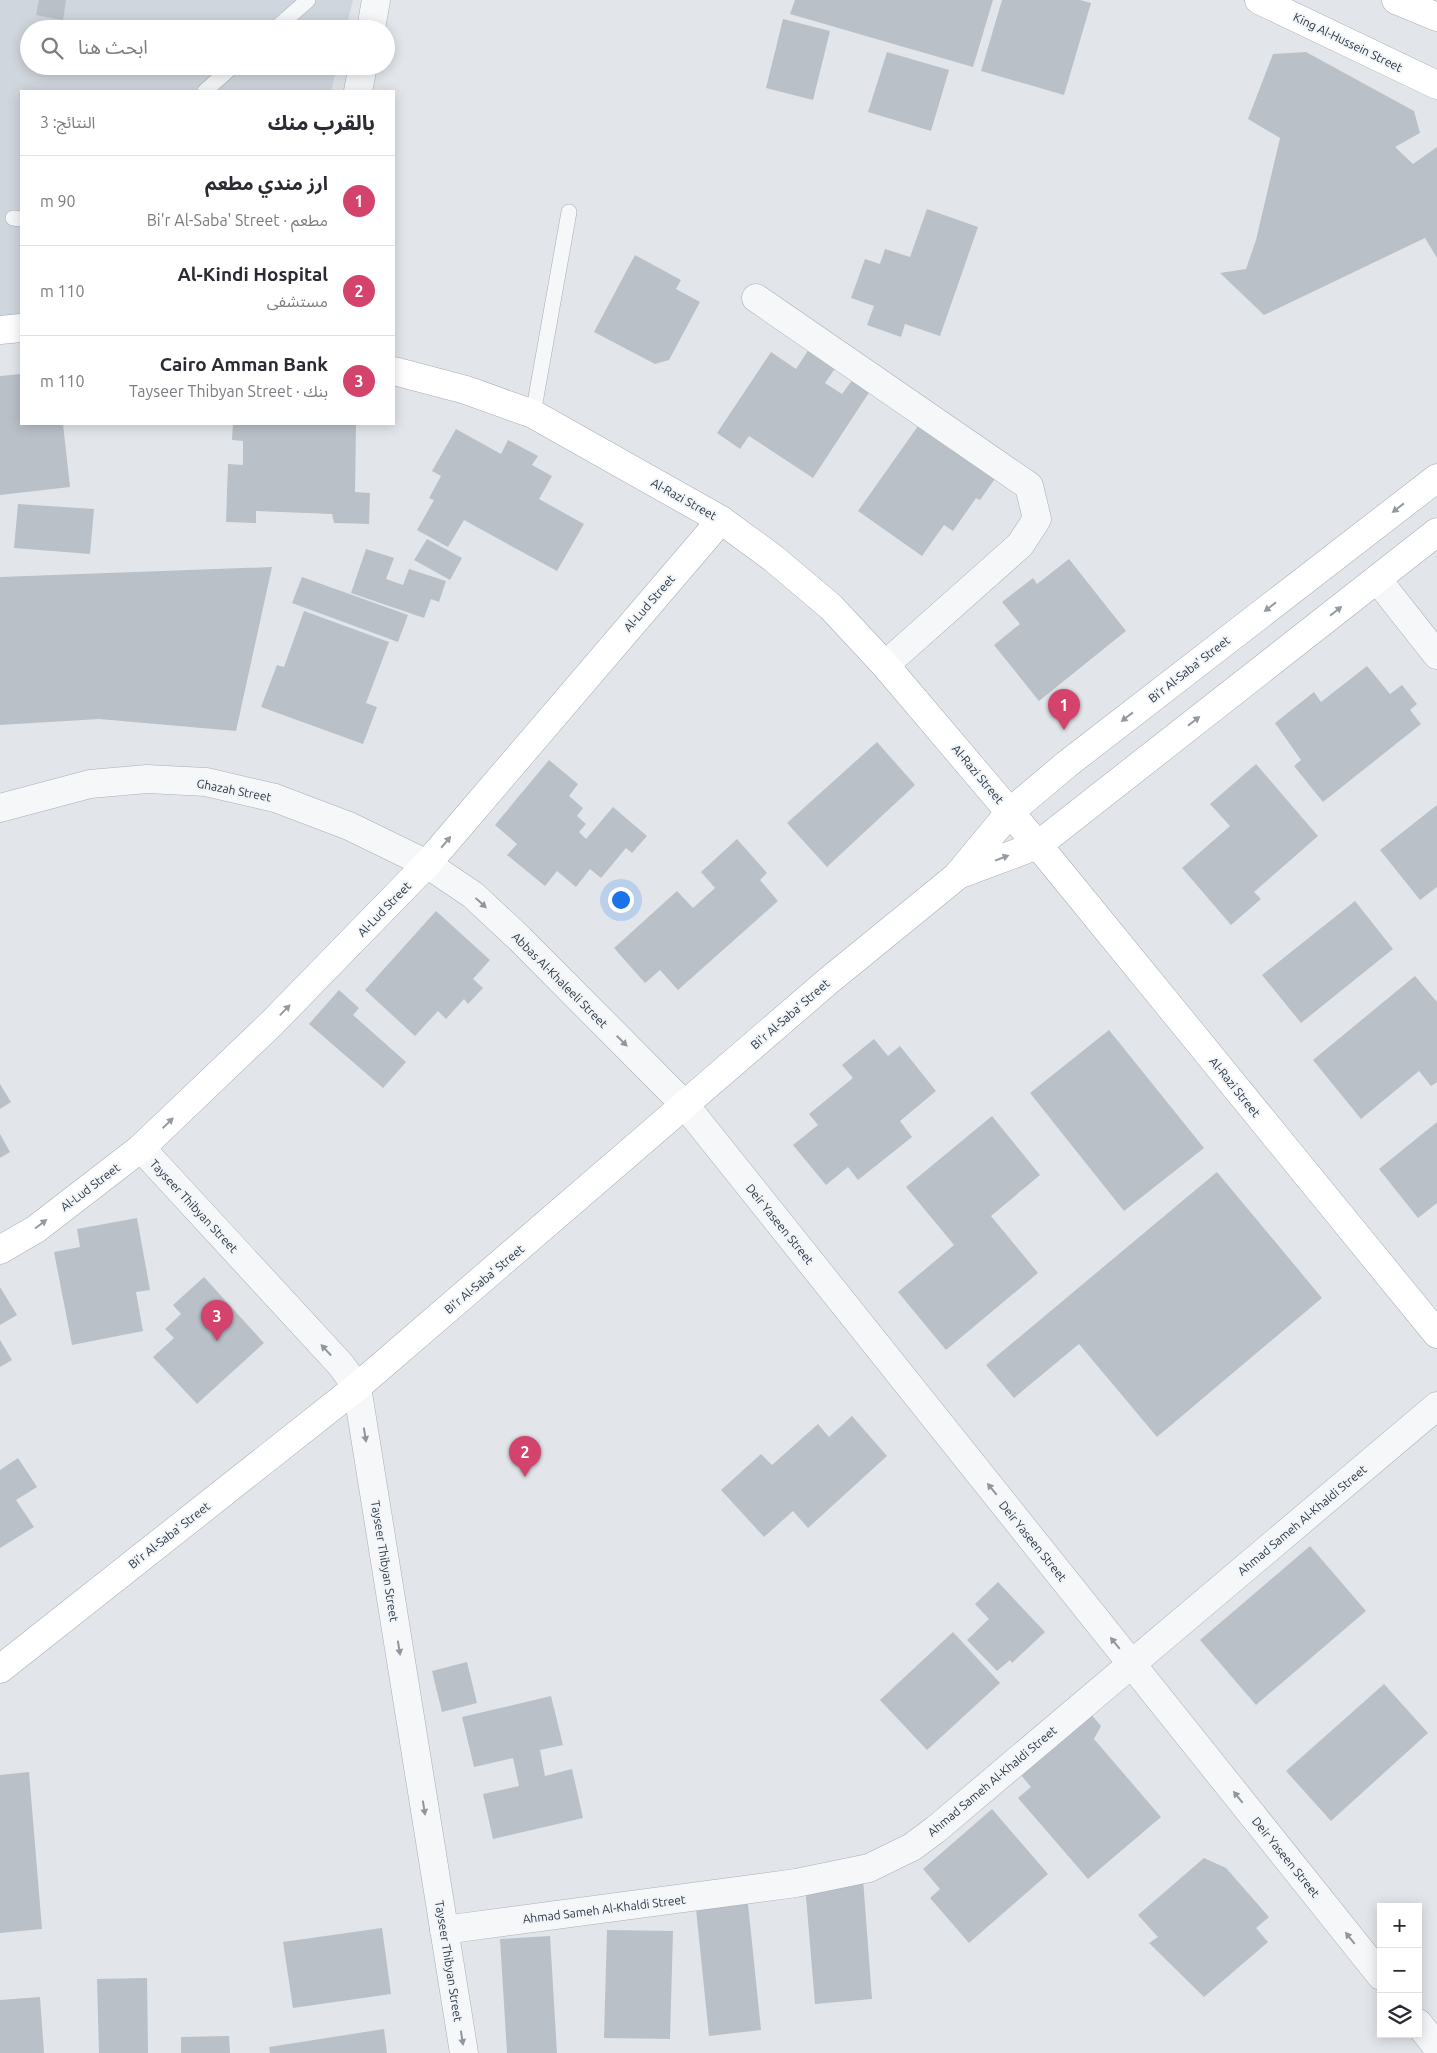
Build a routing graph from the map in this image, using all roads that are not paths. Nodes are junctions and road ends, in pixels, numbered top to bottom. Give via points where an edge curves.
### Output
1 (308, 0) edge
2 (376, 0) edge
3 (1259, 0) edge
4 (1396, 0) edge
5 (1437, 17) edge
6 (286, 20) edge
7 (373, 20) edge
8 (223, 75) edge
9 (361, 75) edge
10 (1437, 85) edge
11 (206, 90) edge
12 (358, 90) edge
13 (569, 212) dead end
14 (756, 298) dead end
15 (20, 328) edge
16 (0, 330) edge
17 (395, 371) edge
18 (533, 414) junction
19 (1437, 478) edge
20 (721, 520) junction
21 (1437, 532) edge
22 (1377, 579) junction
23 (1437, 655) edge
24 (884, 665) junction
25 (0, 808) edge
26 (1010, 812) junction
27 (1038, 845) junction
28 (427, 864) junction
29 (957, 876) junction
30 (685, 1106) junction
31 (142, 1148) junction
32 (0, 1250) edge
33 (1437, 1334) edge
34 (357, 1387) junction
35 (1437, 1406) edge
36 (1132, 1664) junction
37 (0, 1669) edge
38 (444, 1930) junction
39 (1377, 1971) edge
40 (1422, 2028) edge
41 (1437, 2047) edge
42 (464, 2053) edge

1 - 6 lane
2 - 7 street
3 - 10 street, King Al-Hussein Street
4 - 5 street
8 - 11 lane
9 - 12 street
13 - 18 lane
14 - 24 street via 1029,486 1037,519 1020,545
15 - 16 street
17 - 18 street, Al-Razi Street via 466,390
18 - 20 street, Al-Razi Street
19 -> 26 street, Bi'r Al-Saba' Street via 1067,764
20 - 24 street, Al-Razi Street via 831,607
28 -> 20 street, Al-Lud Street
21 - 22 street, Bi'r Al-Saba' Street
22 - 23 street
27 -> 22 street, Bi'r Al-Saba' Street
24 - 26 street, Al-Razi Street
25 - 28 street, Ghazah Street via 90,784 147,779 206,782 275,798 349,826
26 - 27 street, Al-Razi Street
26 - 29 street, Bi'r Al-Saba' Street
29 -> 27 street, Bi'r Al-Saba' Street
27 - 33 street, Al-Razi Street
28 -> 30 street, Abbas Al-Khaleeli Street via 473,895
31 -> 28 street, Al-Lud Street via 272,1023
29 - 30 street, Bi'r Al-Saba' Street via 827,982
30 - 34 street, Bi'r Al-Saba' Street
36 -> 30 street, Deir Yaseen Street
32 -> 31 street, Al-Lud Street via 36,1229
34 -> 31 street, Tayseer Thibyan Street
34 - 37 street, Bi'r Al-Saba' Street
34 -> 38 street, Tayseer Thibyan Street
35 - 36 street, Ahmad Sameh Al-Khaldi Street
36 - 38 street, Ahmad Sameh Al-Khaldi Street via 936,1830 912,1847 869,1868 796,1883
39 -> 36 street, Deir Yaseen Street
38 -> 42 street, Tayseer Thibyan Street
40 - 41 street

